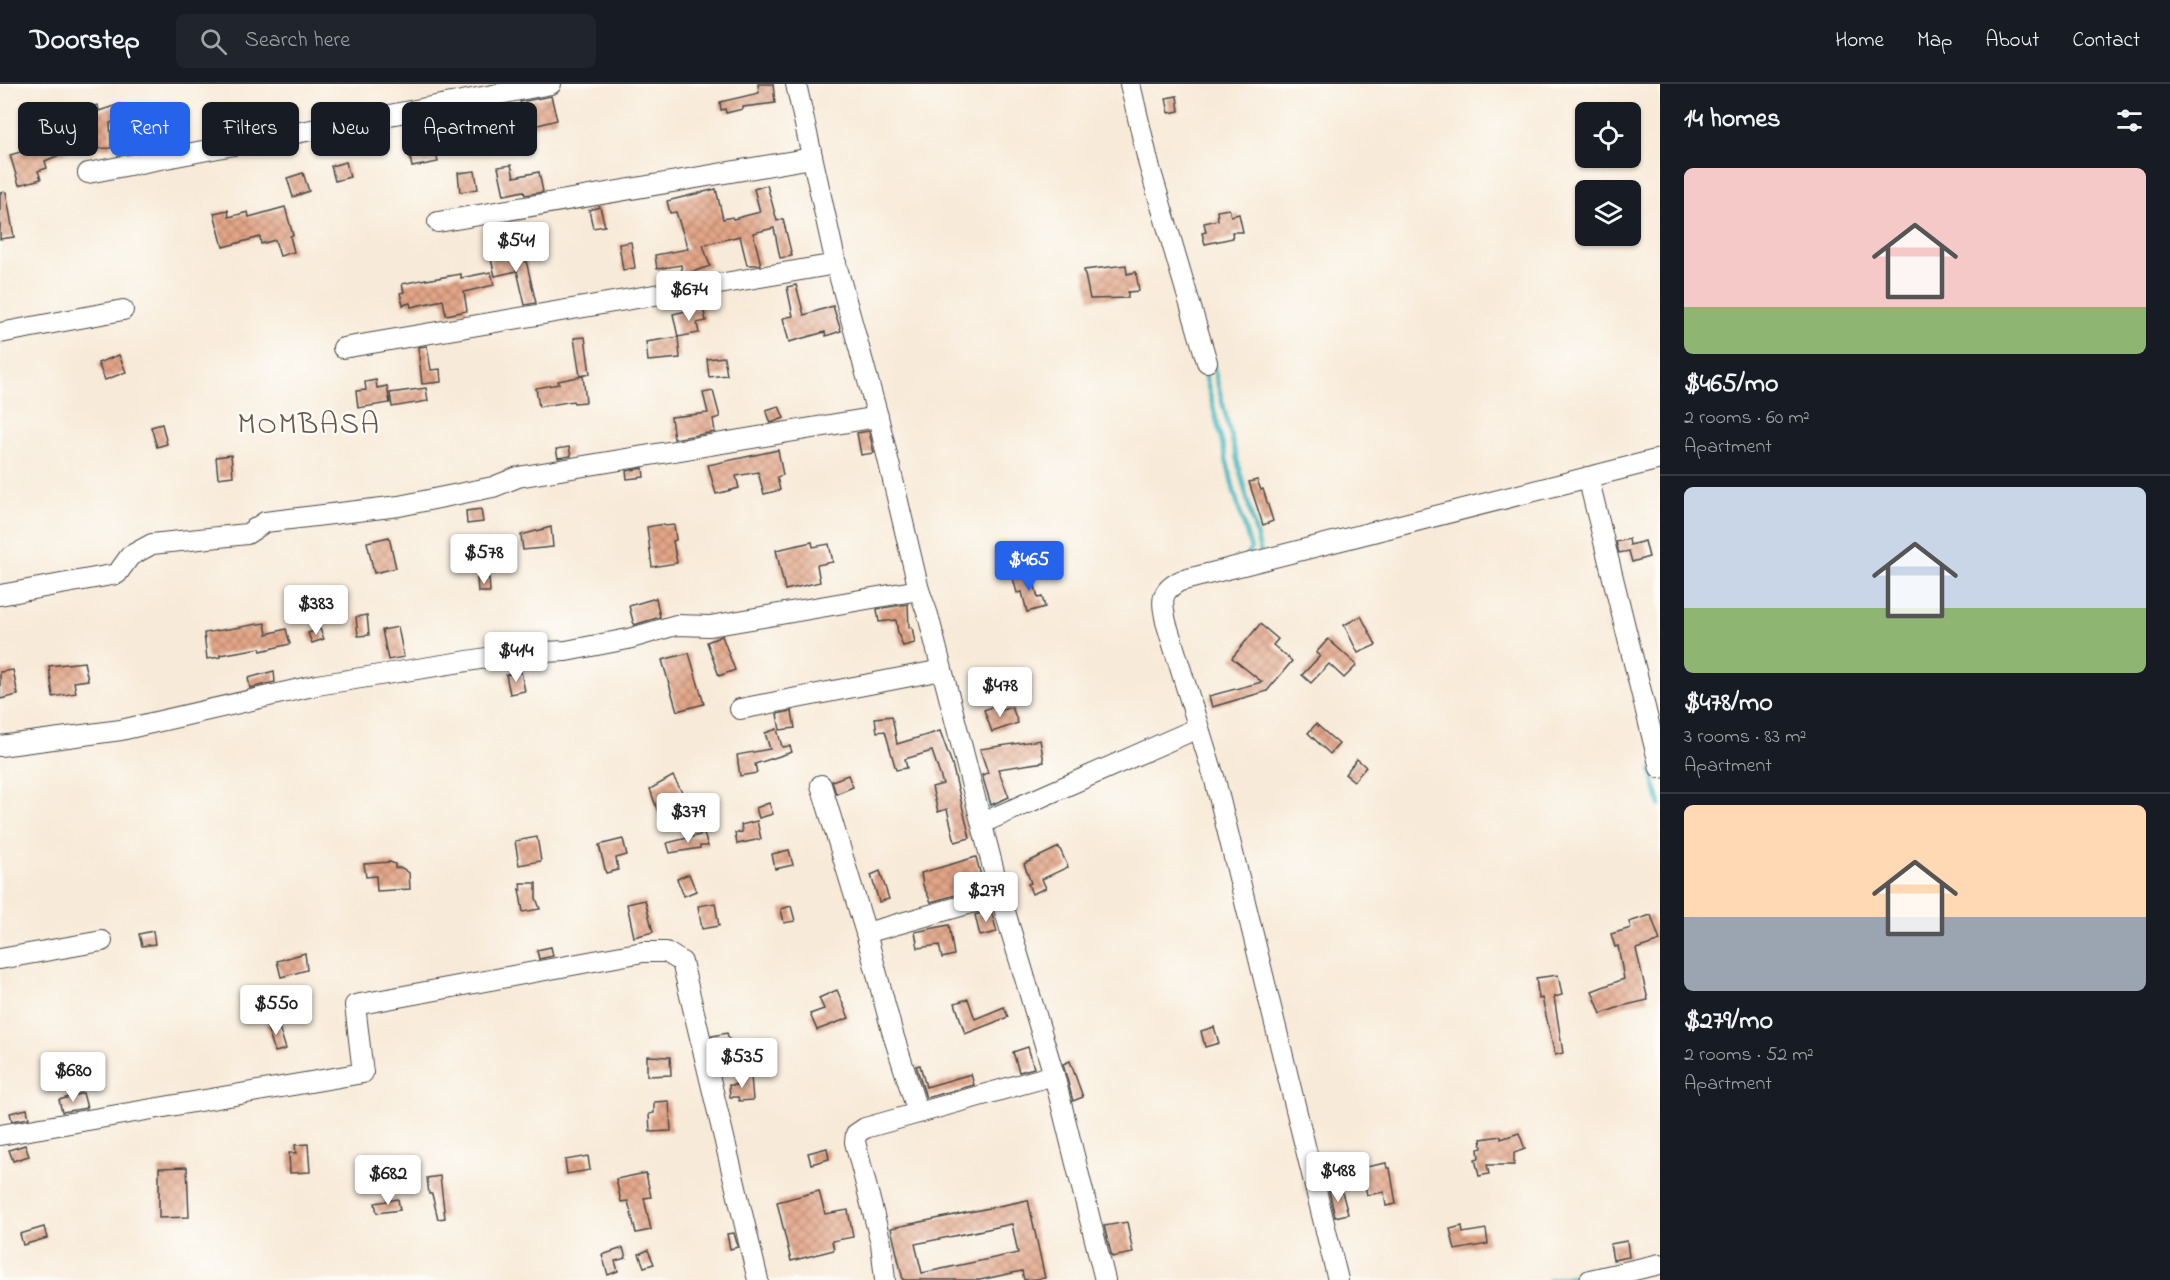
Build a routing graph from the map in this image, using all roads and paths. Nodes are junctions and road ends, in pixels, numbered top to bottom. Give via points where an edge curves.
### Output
1 (551, 84) edge
2 (796, 84) edge
3 (1130, 84) edge
4 (812, 158) junction
5 (88, 173) dead end
6 (438, 222) dead end
7 (836, 264) junction
8 (123, 310) dead end
9 (0, 333) edge
10 (343, 348) dead end
11 (1207, 362) dead end
12 (878, 417) junction
13 (1660, 459) edge
14 (1588, 477) junction
15 (919, 590) junction
16 (0, 595) edge
17 (942, 670) junction
18 (740, 709) dead end
19 (1198, 728) junction
20 (0, 746) edge
21 (1660, 768) edge
22 (821, 785) dead end
23 (982, 822) junction
24 (1000, 895) junction
25 (866, 933) junction
26 (102, 941) dead end
27 (0, 960) edge
28 (1054, 1075) junction
29 (918, 1113) junction
30 (0, 1135) edge
31 (1660, 1264) edge
32 (758, 1280) edge
33 (885, 1280) edge
34 (1105, 1280) edge
35 (1338, 1280) edge
36 (1590, 1280) edge

1 - 5 street
2 - 4 street
3 - 11 street via 1149,165
4 - 6 street
4 - 7 street
7 - 10 street
7 - 12 street
8 - 9 street
12 - 15 street
12 - 16 street via 518,477 493,487 399,506 265,522 247,534 153,544 130,556 117,574
13 - 14 street
14 - 19 street via 1170,586 1163,599 1166,622
14 - 21 street
15 - 17 street
15 - 20 street via 710,626 676,625 566,651 518,653 317,685 121,730
17 - 18 street
17 - 23 street
19 - 23 street
19 - 35 street via 1215,780
22 - 25 street
23 - 24 street
24 - 25 street
24 - 28 street
25 - 29 street
26 - 27 street
28 - 29 street
28 - 34 street
29 - 33 street via 856,1134 881,1243
30 - 32 street via 363,1073 355,1005 643,952 666,952 682,962
31 - 36 street

